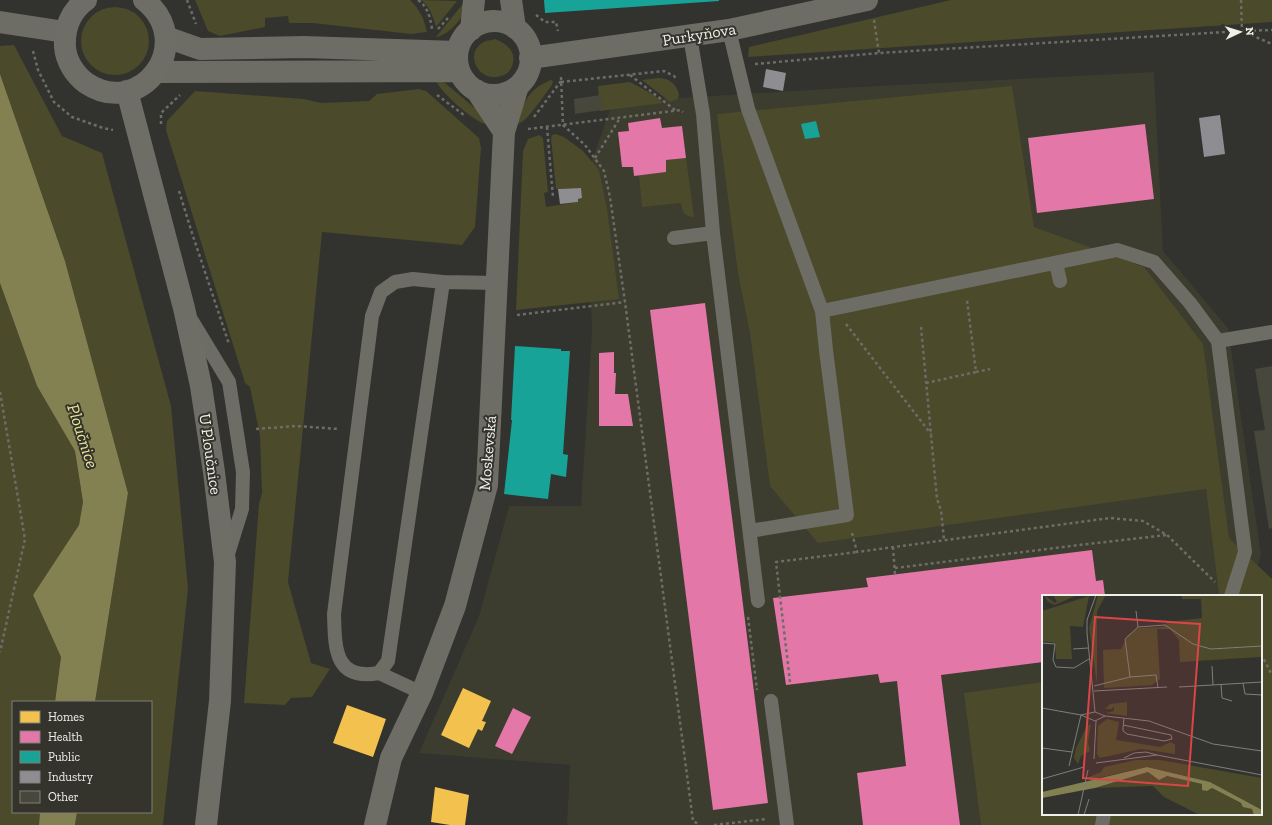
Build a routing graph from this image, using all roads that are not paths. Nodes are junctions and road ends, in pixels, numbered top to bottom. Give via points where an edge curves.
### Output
1 (86, 0) edge
2 (144, 0) edge
3 (474, 0) edge
4 (511, 0) edge
5 (870, 10) edge
6 (0, 22) edge
7 (515, 28) junction
8 (471, 30) junction
9 (729, 30) junction
10 (65, 32) junction
11 (690, 36) junction
12 (166, 37) junction
13 (530, 58) junction
14 (458, 62) junction
15 (156, 72) junction
16 (518, 86) junction
17 (476, 90) junction
18 (127, 91) junction
19 (504, 132) junction
20 (713, 233) junction
21 (674, 238) dead end
22 (1056, 263) junction
23 (1060, 281) dead end
24 (443, 282) junction
25 (497, 283) junction
26 (184, 308) junction
27 (828, 310) junction
28 (1272, 332) edge
29 (1218, 341) junction
30 (750, 531) junction
31 (225, 562) junction
32 (1231, 595) edge
33 (758, 601) dead end
34 (378, 672) junction
35 (422, 693) junction
36 (771, 701) dead end
37 (1104, 815) edge
38 (786, 821) edge
39 (206, 825) edge
40 (375, 825) edge
41 (1102, 825) edge

1 - 10 main road via 70,17
2 - 12 main road via 153,7 162,21
3 - 8 street
4 - 7 street
5 - 9 street, Purkyňova
6 - 10 street
7 - 8 street via 500,22 484,22
7 - 13 street via 528,46
8 - 14 street via 460,44
9 - 11 street, Purkyňova
9 - 27 lane via 748,109
10 - 18 main road via 68,60 80,79 94,88 111,93
11 - 13 street, Purkyňova
11 - 20 lane via 703,114
12 - 14 street via 200,49 304,47
12 - 15 main road via 163,61
13 - 16 street via 525,78
14 - 15 street
14 - 17 street via 463,78
15 - 18 main road via 144,84
16 - 17 street via 499,95
16 - 19 street, Moskevská
17 - 19 street
18 - 26 main road, U Ploučnice
19 - 25 street, Moskevská
20 - 21 lane
20 - 30 lane
22 - 23 lane
22 - 27 lane
22 - 29 lane via 1118,250 1154,262 1190,303
24 - 25 lane
24 - 34 lane via 388,661
24 - 34 lane via 413,279 395,282 381,292 372,316 334,614 334,643 346,669 356,674
25 - 35 street, Moskevská via 487,485 455,606
26 - 31 main road, U Ploučnice via 202,394
26 - 31 lane via 229,382 243,472 242,509
27 - 30 lane via 826,350 847,515
28 - 29 lane
29 - 32 lane via 1245,552
30 - 33 lane
31 - 39 main road, U Ploučnice via 220,702
34 - 35 lane
35 - 40 street, Moskevská via 392,758
36 - 38 lane
37 - 41 lane

